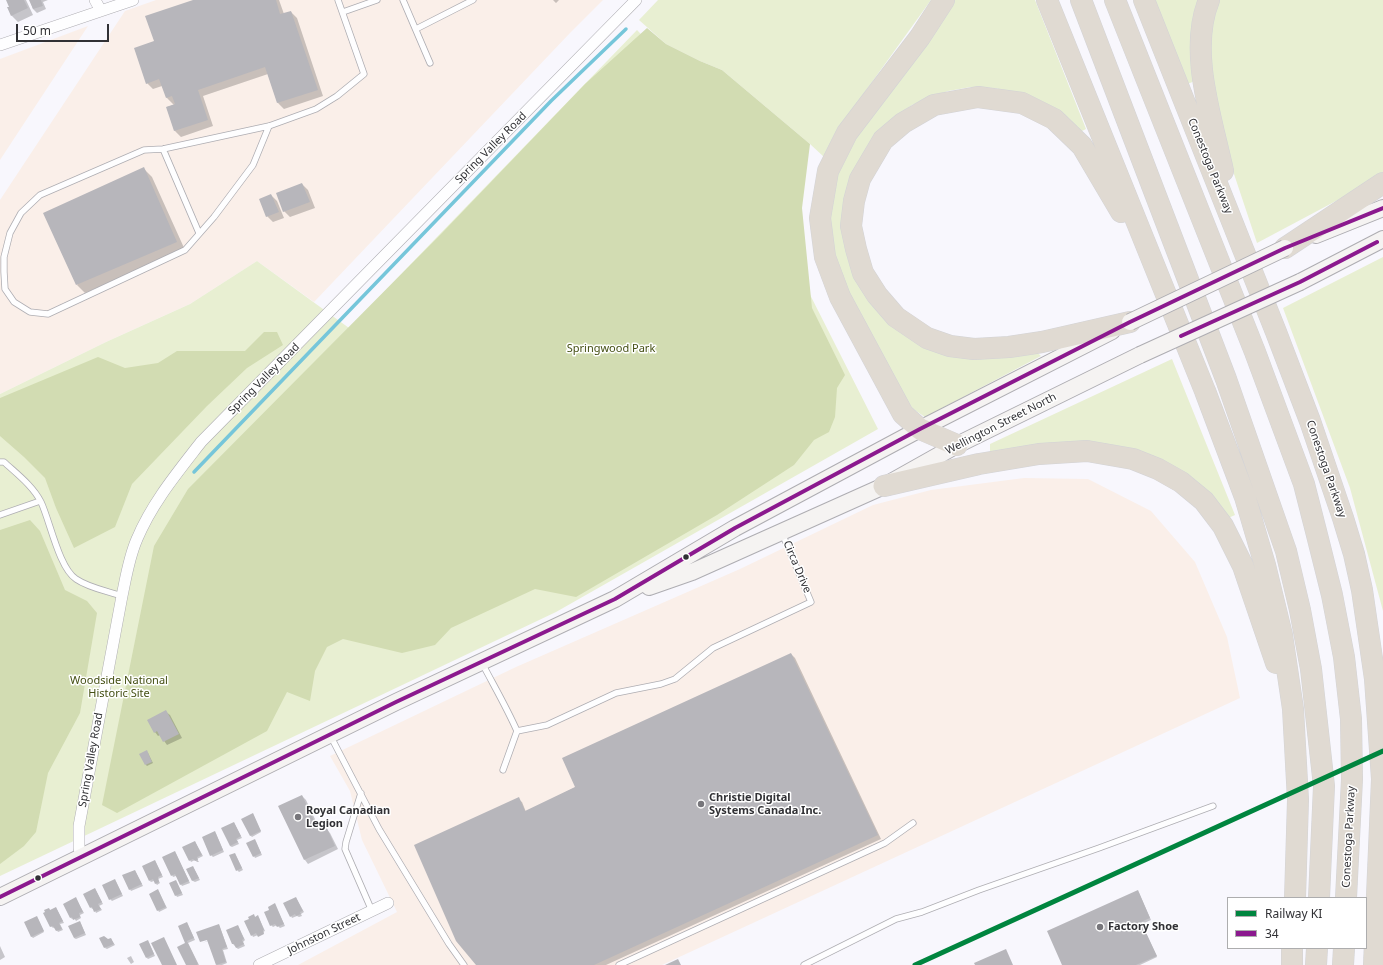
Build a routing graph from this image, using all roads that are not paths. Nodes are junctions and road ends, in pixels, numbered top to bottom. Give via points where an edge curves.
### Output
1 (96, 0) edge
2 (133, 0) edge
3 (338, 0) edge
4 (377, 0) edge
5 (403, 0) edge
6 (473, 0) edge
7 (636, 0) edge
8 (944, 0) edge
9 (1047, 0) edge
10 (1081, 0) edge
11 (1115, 0) edge
12 (1144, 0) edge
13 (1209, 0) edge
14 (101, 11) junction
15 (342, 12) junction
16 (416, 29) junction
17 (0, 45) edge
18 (430, 64) dead end
19 (268, 126) junction
20 (163, 149) junction
21 (1383, 183) edge
22 (1383, 208) edge
23 (1235, 228) junction
24 (199, 233) junction
25 (1383, 239) edge
26 (1285, 248) junction
27 (1156, 271) junction
28 (1130, 322) junction
29 (920, 429) junction
30 (957, 445) junction
31 (0, 462) edge
32 (884, 486) junction
33 (40, 501) junction
34 (0, 516) edge
35 (782, 533) junction
36 (122, 596) junction
37 (615, 599) junction
38 (482, 662) junction
39 (1293, 710) junction
40 (517, 731) junction
41 (330, 735) junction
42 (503, 770) dead end
43 (1383, 784) edge
44 (361, 793) junction
45 (1213, 806) dead end
46 (913, 823) dead end
47 (81, 858) junction
48 (0, 897) edge
49 (1295, 897) edge
50 (1319, 897) edge
51 (1346, 897) edge
52 (388, 903) dead end
53 (372, 910) junction
54 (1292, 949) edge
55 (1317, 949) edge
56 (1344, 949) edge
57 (259, 965) edge
58 (464, 965) edge
59 (619, 965) edge
60 (804, 965) edge
61 (1292, 965) edge
62 (1316, 965) edge
63 (1343, 965) edge
64 (1374, 965) edge

1 - 14 street
2 - 14 street
3 - 15 lane
4 - 15 lane
5 - 16 lane
6 - 16 lane
7 - 36 street, Spring Valley Road via 202,442 153,506 137,540
8 - 29 highway via 920,37 847,133 828,171 820,218 825,257 840,297 903,414
9 - 27 highway
10 - 50 highway via 1226,379 1286,551 1311,668 1324,786
11 - 51 highway, Conestoga Parkway via 1255,352 1304,484 1323,557 1344,657 1351,719 1352,779
12 - 23 highway, Conestoga Parkway
13 - 23 highway via 1204,12 1200,53 1205,94
14 - 17 street
15 - 19 lane via 364,74 316,109
16 - 18 lane
19 - 20 lane
19 - 24 lane via 253,165
20 - 24 lane
20 - 24 lane via 144,150 40,195 21,213 10,233 4,257 5,289 14,302 30,312 48,314 185,250
21 - 26 highway
22 - 26 street, Wellington Street North
23 - 43 highway, Conestoga Parkway via 1310,421 1354,554 1375,679
25 - 30 street, Wellington Street North, bridge via 1300,282 1140,354
26 - 28 street, Wellington Street North, bridge
27 - 28 highway via 1082,146 1054,119 1022,103 978,97 934,106 903,123 883,140 860,179 851,226 863,273 896,317 927,338 950,346 974,349 1009,347
27 - 39 highway via 1245,497 1282,635
28 - 29 street, Wellington Street North
29 - 30 highway
29 - 37 street, Wellington Street North via 734,528
30 - 32 street, Wellington Street North
31 - 33 lane via 4,462 25,481
32 - 35 street, Wellington Street North
32 - 39 highway via 979,464 1039,454 1087,451 1133,459 1158,469 1181,482 1204,501 1223,526 1243,566
33 - 34 lane
33 - 36 lane via 65,567 75,579 94,588
35 - 37 street, Wellington Street North via 692,572
35 - 40 lane, Circa Drive via 811,602 713,648 675,679 616,693 547,725
36 - 47 street, Spring Valley Road via 80,826
37 - 38 street, Wellington Street North
38 - 40 lane
38 - 41 street, Wellington Street North
39 - 49 highway via 1298,800
40 - 42 lane
41 - 44 lane
41 - 47 street, Wellington Street North
43 - 64 highway, Conestoga Parkway
44 - 53 lane via 345,850
44 - 58 lane via 390,847
45 - 60 lane via 922,912 896,919
46 - 59 lane via 885,844
47 - 48 street, Wellington Street North
52 - 53 street, Johnston Street
53 - 57 street, Johnston Street
54 - 61 highway
55 - 62 highway
56 - 63 highway

